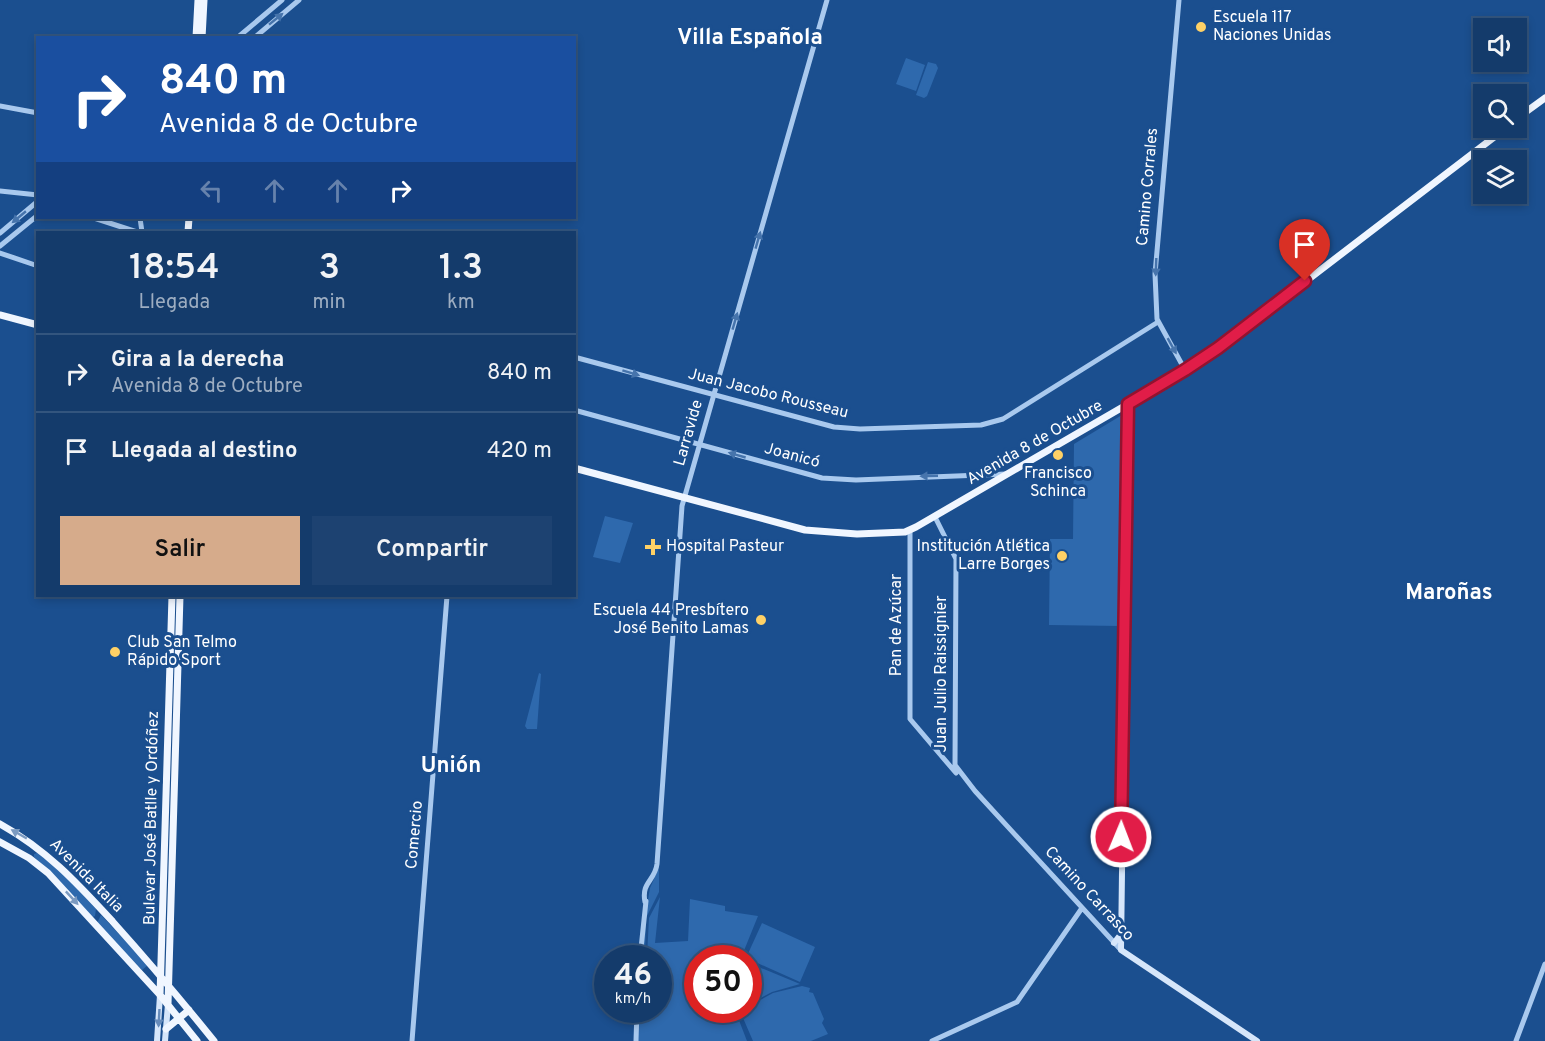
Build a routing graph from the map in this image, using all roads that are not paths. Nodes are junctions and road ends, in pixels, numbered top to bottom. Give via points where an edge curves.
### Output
1 (198, 0) edge
2 (204, 0) edge
3 (282, 0) edge
4 (299, 0) edge
5 (827, 0) edge
6 (1179, 0) edge
7 (196, 36) edge
8 (202, 36) edge
9 (239, 36) edge
10 (256, 36) edge
11 (1545, 98) edge
12 (0, 106) edge
13 (1527, 111) edge
14 (36, 113) edge
15 (1493, 138) edge
16 (0, 191) edge
17 (36, 195) edge
18 (36, 203) edge
19 (36, 217) edge
20 (97, 219) edge
21 (134, 231) edge
22 (0, 232) edge
23 (0, 246) edge
24 (0, 254) edge
25 (36, 265) edge
26 (0, 315) edge
27 (1158, 322) junction
28 (36, 324) edge
29 (576, 358) edge
30 (1185, 370) junction
31 (714, 396) junction
32 (1128, 404) junction
33 (576, 412) edge
34 (979, 422) dead end
35 (994, 422) junction
36 (699, 444) junction
37 (576, 469) edge
38 (1008, 474) junction
39 (685, 498) junction
40 (934, 517) junction
41 (910, 530) junction
42 (172, 597) edge
43 (180, 597) edge
44 (447, 597) edge
45 (910, 719) joint
46 (955, 765) joint
47 (975, 790) junction
48 (0, 824) edge
49 (0, 842) edge
50 (35, 850) dead end
51 (57, 864) junction
52 (1083, 908) junction
53 (1121, 934) junction
54 (1114, 944) junction
55 (641, 945) edge
56 (1121, 950) junction
57 (162, 955) junction
58 (1545, 964) edge
59 (152, 965) junction
60 (141, 974) junction
61 (161, 976) junction
62 (168, 984) junction
63 (160, 995) junction
64 (168, 1004) junction
65 (189, 1010) junction
66 (180, 1018) junction
67 (637, 1023) edge
68 (166, 1029) junction
69 (157, 1041) edge
70 (165, 1041) edge
71 (197, 1041) edge
72 (213, 1041) edge
73 (412, 1041) edge
74 (636, 1041) edge
75 (932, 1041) edge
76 (1257, 1041) edge
77 (1516, 1041) edge

1 - 7 main road
2 - 8 main road
3 - 9 street
10 -> 4 street
31 -> 5 street, Larravide
6 -> 27 street, Camino Corrales via 1155,268
11 - 13 main road
12 - 14 street
15 - 30 main road, Avenida 8 de Octubre
16 - 17 street
18 -> 22 street
19 - 23 street
20 - 21 street
24 - 25 street
26 - 28 main road
27 -> 30 street, Camino Corrales
27 - 35 street, Juan Jacobo Rousseau
29 -> 31 street, Juan Jacobo Rousseau
30 - 32 main road, Avenida 8 de Octubre
31 - 35 street, Juan Jacobo Rousseau via 834,427
31 - 36 street, Larravide
32 - 38 main road, Avenida 8 de Octubre
32 - 53 main road
33 - 36 street, Joanicó
34 - 35 street
38 -> 36 street, Joanicó via 822,478
36 - 39 street, Larravide
37 - 39 main road, Avenida 8 de Octubre
38 - 40 main road, Avenida 8 de Octubre
39 - 41 main road, Avenida 8 de Octubre via 805,530 857,534
39 - 55 street, Larravide via 657,864 644,888
40 - 41 main road, Avenida 8 de Octubre
40 - 46 street, Juan Julio Raissignier via 956,559
41 - 45 street, Pan de Azúcar
42 - 57 main road, Bulevar José Batlle y Ordóñez
43 - 62 main road, Bulevar José Batlle y Ordóñez
44 - 73 street, Comercio
45 - 47 street, Camino Carrasco
46 - 47 street, Camino Carrasco
47 - 52 street, Camino Carrasco
51 -> 48 main road, Avenida Italia via 31,842
49 -> 60 main road, Avenida Italia via 45,870
50 - 51 main road
51 - 59 main road, Avenida Italia
52 - 54 street, Camino Carrasco
52 - 75 street via 1017,1002
53 - 54 main road
53 - 56 main road
54 - 56 street, Camino Carrasco
56 - 76 main road, Camino Carrasco
57 - 59 main road
57 - 61 main road, Bulevar José Batlle y Ordóñez
58 - 77 street
59 - 60 main road
59 - 61 main road, Avenida Italia
60 - 63 main road, Avenida Italia
61 - 62 main road, Avenida Italia
61 - 63 main road, Bulevar José Batlle y Ordóñez
62 - 64 main road, Bulevar José Batlle y Ordóñez
62 - 65 main road, Avenida Italia
63 - 64 main road, Avenida Italia
63 -> 69 main road, Bulevar José Batlle y Ordóñez
64 - 66 main road, Avenida Italia
64 - 68 main road, Bulevar José Batlle y Ordóñez
65 - 66 main road
65 - 72 main road, Avenida Italia
66 - 68 main road
66 - 71 main road, Avenida Italia
67 - 74 street
68 - 70 main road, Bulevar José Batlle y Ordóñez

